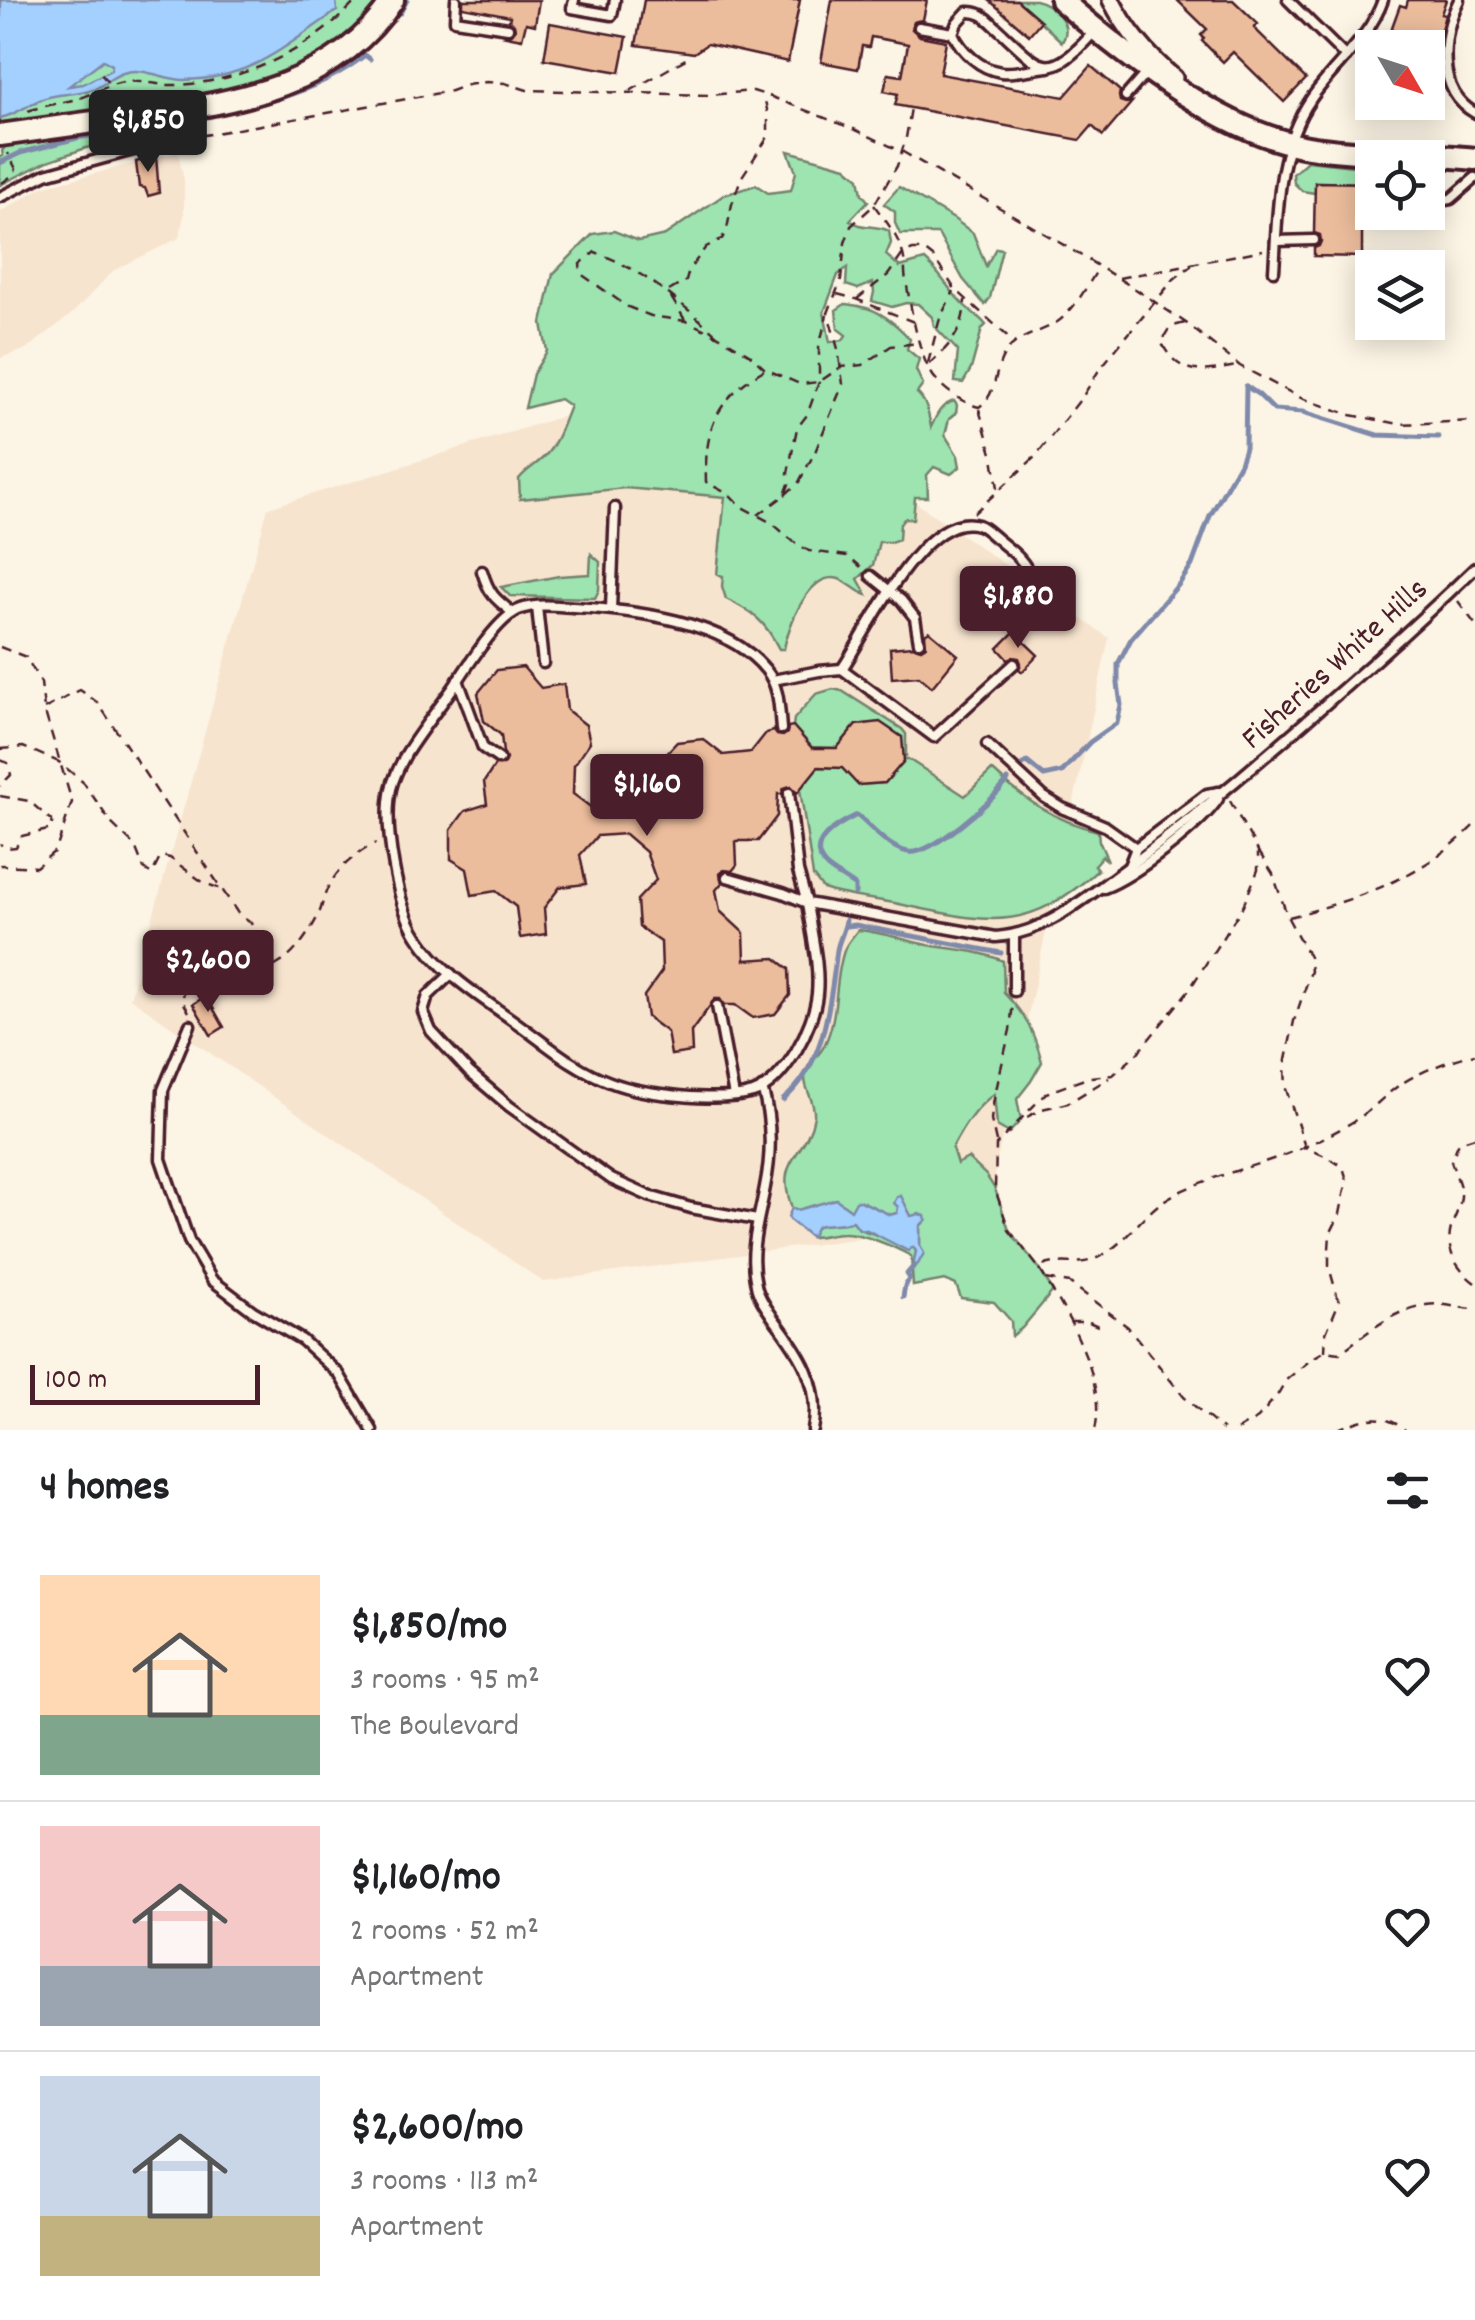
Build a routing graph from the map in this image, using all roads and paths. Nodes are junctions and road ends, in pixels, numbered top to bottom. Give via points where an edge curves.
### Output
1 (356, 0) edge
2 (392, 0) edge
3 (456, 0) edge
4 (574, 0) edge
5 (615, 0) edge
6 (1061, 0) edge
7 (1111, 0) edge
8 (1288, 0) edge
9 (1384, 0) edge
10 (1459, 0) edge
11 (919, 27) dead end
12 (508, 28) dead end
13 (1096, 29) junction
14 (953, 33) junction
15 (691, 52) dead end
16 (1346, 57) junction
17 (1049, 66) junction
18 (1150, 70) junction
19 (101, 74) dead end
20 (110, 86) junction
21 (628, 93) junction
22 (763, 94) junction
23 (1126, 96) dead end
24 (912, 108) dead end
25 (1214, 111) junction
26 (27, 112) dead end
27 (170, 112) junction
28 (1475, 113) edge
29 (5, 139) edge
30 (1289, 143) junction
31 (152, 144) junction
32 (902, 152) junction
33 (1474, 159) edge
34 (0, 184) edge
35 (0, 197) edge
36 (1445, 200) edge
37 (874, 205) junction
38 (1314, 240) dead end
39 (1276, 244) junction
40 (903, 254) junction
41 (1192, 265) junction
42 (1099, 268) junction
43 (1274, 272) dead end
44 (1118, 279) junction
45 (955, 288) junction
46 (668, 292) junction
47 (836, 294) junction
48 (856, 299) junction
49 (966, 299) junction
50 (1156, 302) junction
51 (828, 313) junction
52 (686, 321) junction
53 (916, 322) junction
54 (1186, 322) junction
55 (717, 335) junction
56 (921, 342) junction
57 (1015, 343) junction
58 (928, 365) junction
59 (841, 366) junction
60 (1240, 366) junction
61 (765, 369) junction
62 (819, 382) junction
63 (979, 407) junction
64 (1475, 421) edge
65 (998, 491) junction
66 (785, 495) junction
67 (615, 508) dead end
68 (758, 515) junction
69 (963, 525) junction
70 (1475, 568) edge
71 (482, 570) dead end
72 (871, 576) joint
73 (1032, 579) dead end
74 (1451, 591) junction
75 (888, 592) junction
76 (537, 606) junction
77 (612, 609) junction
78 (513, 613) junction
79 (1475, 624) edge
80 (919, 642) dead end
81 (0, 647) edge
82 (543, 663) dead end
83 (1014, 664) dead end
84 (842, 669) junction
85 (458, 680) junction
86 (773, 680) junction
87 (44, 709) junction
88 (782, 729) dead end
89 (987, 744) dead end
90 (0, 749) edge
91 (500, 759) dead end
92 (0, 760) edge
93 (59, 762) junction
94 (0, 786) edge
95 (1224, 791) junction
96 (790, 794) dead end
97 (0, 796) edge
98 (1475, 824) edge
99 (391, 834) junction
100 (0, 844) edge
101 (1136, 848) junction
102 (1258, 851) junction
103 (0, 865) edge
104 (1129, 866) junction
105 (727, 877) dead end
106 (223, 890) junction
107 (1096, 890) junction
108 (806, 903) junction
109 (1288, 918) junction
110 (1014, 936) junction
111 (451, 974) junction
112 (235, 978) junction
113 (1014, 991) joint
114 (718, 1006) dead end
115 (190, 1025) joint
116 (1475, 1054) edge
117 (1114, 1075) junction
118 (762, 1088) junction
119 (734, 1096) junction
120 (1021, 1120) junction
121 (1475, 1136) edge
122 (996, 1144) junction
123 (1305, 1147) junction
124 (758, 1220) junction
125 (1039, 1268) junction
126 (1046, 1279) junction
127 (1475, 1283) edge
128 (1475, 1309) edge
129 (1070, 1322) junction
130 (1098, 1326) dead end
131 (1325, 1350) junction
132 (372, 1430) edge
133 (813, 1430) edge
134 (1094, 1430) edge
135 (1223, 1430) edge
136 (1237, 1430) edge
137 (1336, 1430) edge
138 (1406, 1430) edge

1 - 20 path via 339,19 245,74 174,86
2 - 27 street via 353,46 308,74 249,96
3 - 12 lane via 454,20
4 - 5 lane via 572,8 612,16
6 - 13 street
7 - 25 street via 1162,68
8 - 16 lane
9 - 16 lane
10 - 28 lane via 1446,36 1448,76 1458,100
11 - 14 lane
13 - 17 lane via 1073,55
13 - 18 street
14 - 17 lane via 959,47 1002,72
14 - 17 lane via 967,12 976,11
15 - 21 path
16 - 30 lane via 1308,103
18 - 23 lane
18 - 25 street
19 - 20 path
20 - 26 path
21 - 22 path
21 - 31 path via 486,82
22 - 32 path
22 - 46 path via 768,138 742,178 728,228
24 - 32 path
25 - 30 street
27 - 29 street
27 - 31 lane
29 - 34 path via 16,169
30 - 33 street
30 - 39 lane
31 - 35 lane via 46,174
32 - 37 path
32 - 42 path
33 - 36 lane via 1452,199
37 - 40 path
37 - 47 path via 851,226
38 - 39 lane
39 - 41 path
39 - 43 lane
40 - 45 path via 924,250
40 - 48 path
40 - 53 path
41 - 44 path
41 - 50 path
42 - 44 path
42 - 57 path via 1059,320
44 - 50 path
45 - 49 path
45 - 58 path
46 - 52 path
46 - 52 path via 595,252 580,264 581,274 628,307
46 - 55 path
47 - 48 path
47 - 51 path
48 - 53 path
49 - 57 path
49 - 58 path via 958,334
50 - 54 path
50 - 65 path via 1035,458
51 - 59 path
51 - 62 path
52 - 55 path
53 - 56 path
54 - 60 path
54 - 60 path via 1170,327 1161,342 1182,366 1200,372
55 - 61 path
56 - 58 path
56 - 59 path via 891,346 864,365
57 - 63 path
58 - 63 path via 940,383
59 - 62 path
59 - 66 path via 843,384 830,420 799,482
60 - 64 path via 1300,398 1351,415 1400,424
61 - 62 path via 800,384
61 - 68 path via 722,404 706,450 706,482
62 - 66 path via 797,428
63 - 65 path
65 - 69 path
66 - 68 path
67 - 77 lane
68 - 72 path via 809,551 848,556
69 - 73 lane via 980,525 1025,563
69 - 75 lane via 938,532
70 - 74 lane, Fisheries White Hills
71 - 78 lane via 488,590
72 - 75 lane
74 - 79 path
74 - 95 lane, Fisheries White Hills
75 - 80 lane via 915,618
75 - 84 lane
76 - 77 lane
76 - 78 lane
76 - 82 lane
77 - 86 lane via 714,634 738,646
78 - 85 lane
81 - 87 path via 26,657 41,683
83 - 84 lane via 934,738
84 - 86 lane
85 - 91 lane via 484,748
85 - 99 lane via 396,771 388,806
86 - 88 lane
87 - 93 path
87 - 106 path via 80,690 98,702
89 - 101 lane via 1044,797
90 - 93 path via 24,747
92 - 94 path via 11,775
93 - 103 path via 72,802 56,850 36,867
93 - 106 path via 136,846 144,869 152,874 161,856 170,858
95 - 101 lane, Fisheries White Hills via 1207,794
95 - 102 path
95 - 104 lane, Fisheries White Hills
95 - 107 lane, Fisheries White Hills via 1210,812 1156,856
96 - 108 lane
97 - 100 path via 29,801 52,821 52,829 22,836 16,847
98 - 109 path via 1417,871
99 - 111 lane via 406,918
99 - 112 path via 342,866 320,912 282,963
101 - 104 lane
102 - 109 path
102 - 117 path via 1254,884 1225,935 1175,1010
104 - 107 lane, Fisheries White Hills
105 - 108 lane, Fisheries White Hills
106 - 112 path via 253,928
107 - 110 lane, Fisheries White Hills
108 - 110 lane, Fisheries White Hills
108 - 118 lane via 817,977 813,1014 794,1054
109 - 123 path via 1312,971 1285,1064 1286,1090
110 - 113 lane
111 - 119 lane via 568,1060 610,1082 660,1094
111 - 124 lane via 428,996 423,1012 430,1031 509,1106 610,1179 691,1208
112 - 115 path via 206,988 188,981 182,1000
113 - 122 path via 993,1102
114 - 119 lane
115 - 132 lane via 163,1090 161,1159 189,1240 212,1280 302,1340 339,1374
116 - 123 path via 1400,1084 1363,1115
117 - 120 path via 1068,1103
117 - 120 path via 1046,1093
118 - 119 lane
118 - 124 lane via 771,1139
120 - 122 path
121 - 127 path via 1460,1142 1451,1161 1461,1192 1449,1250
122 - 125 path via 995,1190 1008,1230
123 - 125 path via 1172,1196 1095,1260
123 - 131 path via 1343,1167 1347,1180 1330,1234 1328,1267 1340,1302
124 - 133 lane via 756,1290 810,1376
125 - 126 path
126 - 129 path
126 - 135 path via 1070,1283 1128,1327 1184,1398
128 - 131 path via 1426,1305 1390,1316 1340,1352
129 - 130 path
129 - 134 path via 1092,1370
131 - 136 path via 1286,1380 1258,1418
137 - 138 path via 1380,1418

